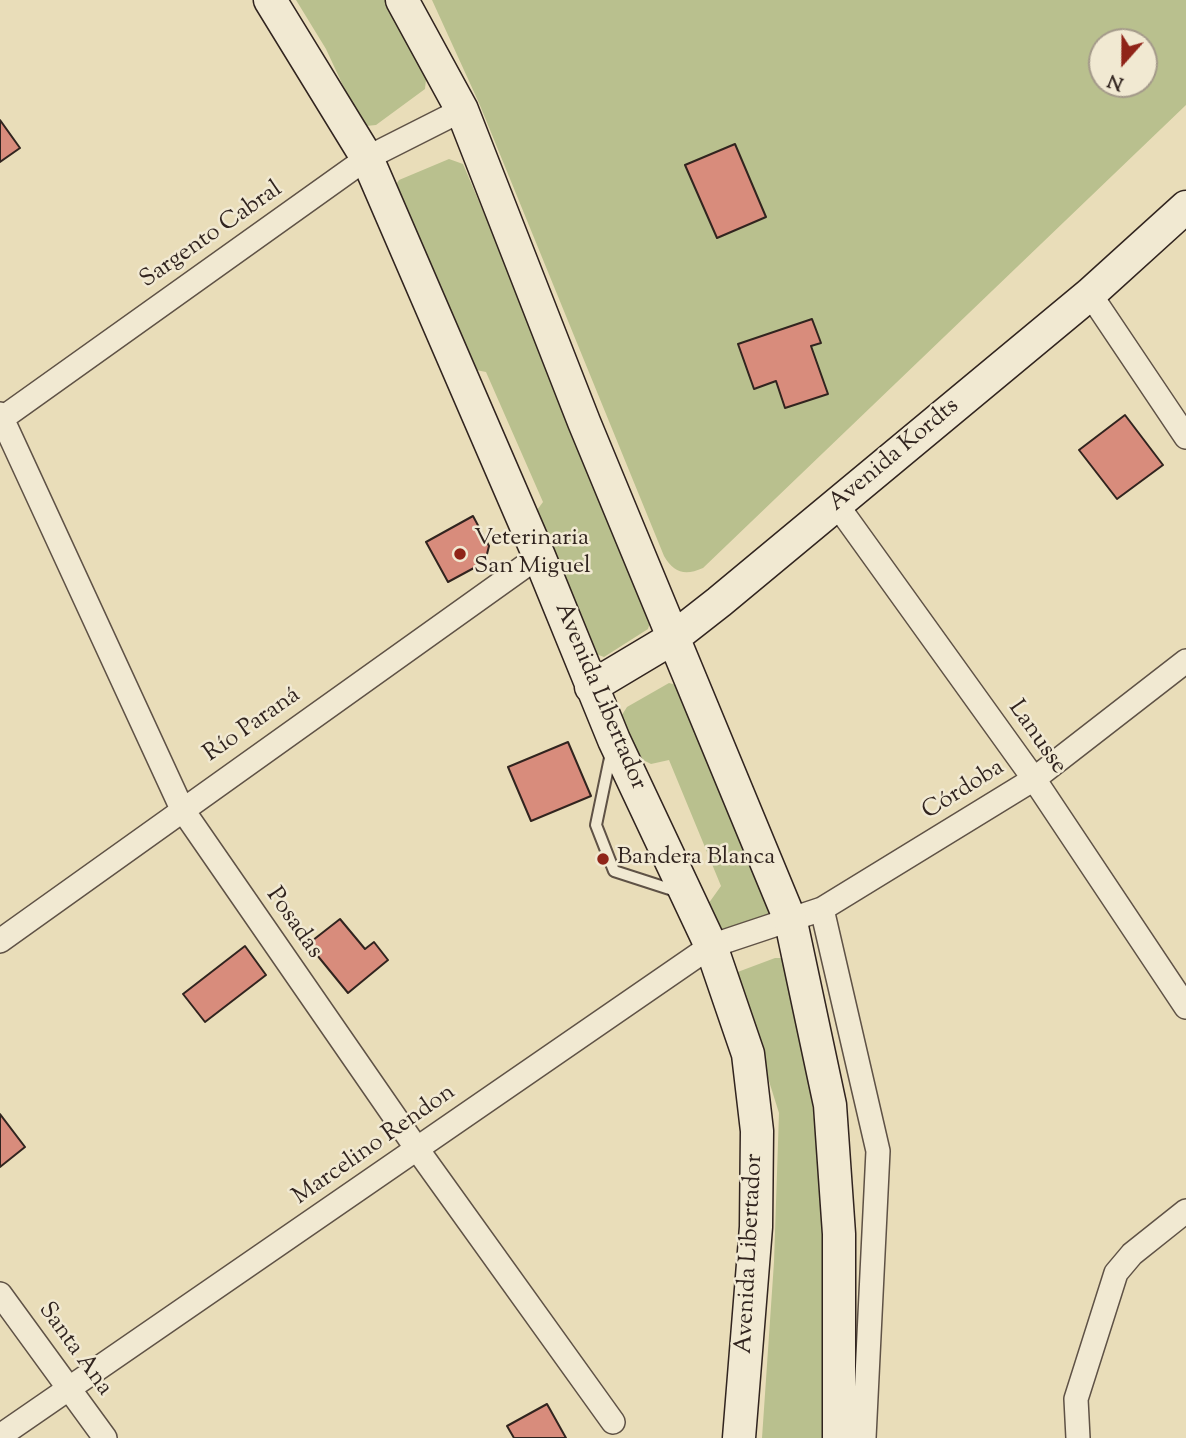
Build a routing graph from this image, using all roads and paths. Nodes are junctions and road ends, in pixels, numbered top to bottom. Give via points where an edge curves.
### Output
1 (270, 0) edge
2 (402, 0) edge
3 (463, 110) junction
4 (367, 159) junction
5 (1186, 207) edge
6 (1090, 294) junction
7 (1, 417) edge
8 (1186, 437) edge
9 (837, 505) junction
10 (539, 556) junction
11 (673, 638) junction
12 (1186, 661) edge
13 (590, 687) junction
14 (614, 740) junction
15 (1034, 779) junction
16 (182, 809) junction
17 (688, 895) junction
18 (822, 909) junction
19 (791, 922) junction
20 (0, 941) edge
21 (711, 946) junction
22 (1186, 1007) edge
23 (416, 1149) junction
24 (1186, 1211) edge
25 (0, 1294) edge
26 (70, 1389) junction
27 (613, 1422) dead end
28 (0, 1436) edge
29 (105, 1438) edge
30 (739, 1438) edge
31 (838, 1438) edge
32 (863, 1438) edge
33 (1078, 1438) edge

1 - 4 main road, Avenida Libertador
2 - 3 main road
3 - 4 street, Sargento Cabral
3 - 11 main road
4 - 7 street, Sargento Cabral
4 - 10 main road, Avenida Libertador
5 - 6 main road, Avenida Kordts
6 - 8 street
6 - 9 main road, Avenida Kordts
7 - 16 street, Posadas
9 - 11 main road, Avenida Kordts
9 - 15 street, Lanusse
10 - 13 main road, Avenida Libertador
10 - 16 street, Río Paraná
11 - 13 main road, Avenida Kordts
11 - 19 main road
12 - 15 street, Córdoba
13 - 14 main road, Avenida Libertador
14 - 17 main road, Avenida Libertador
14 - 17 lane via 596,825 614,871
15 - 18 street, Córdoba
15 - 22 street, Lanusse
16 - 20 street, Río Paraná
16 - 23 street, Posadas
17 - 21 main road, Avenida Libertador
18 - 19 street, Córdoba
18 - 32 street via 878,1151
19 - 21 street, Marcelino Rendon
19 - 31 main road via 830,1105 839,1234
21 - 23 street, Marcelino Rendon
21 - 30 main road, Avenida Libertador via 748,1054 757,1131 756,1227
23 - 26 street, Marcelino Rendon
23 - 27 street, Posadas
24 - 33 street via 1132,1254 1116,1273 1076,1399
25 - 26 street, Santa Ana
26 - 28 street, Marcelino Rendon
26 - 29 street, Santa Ana

